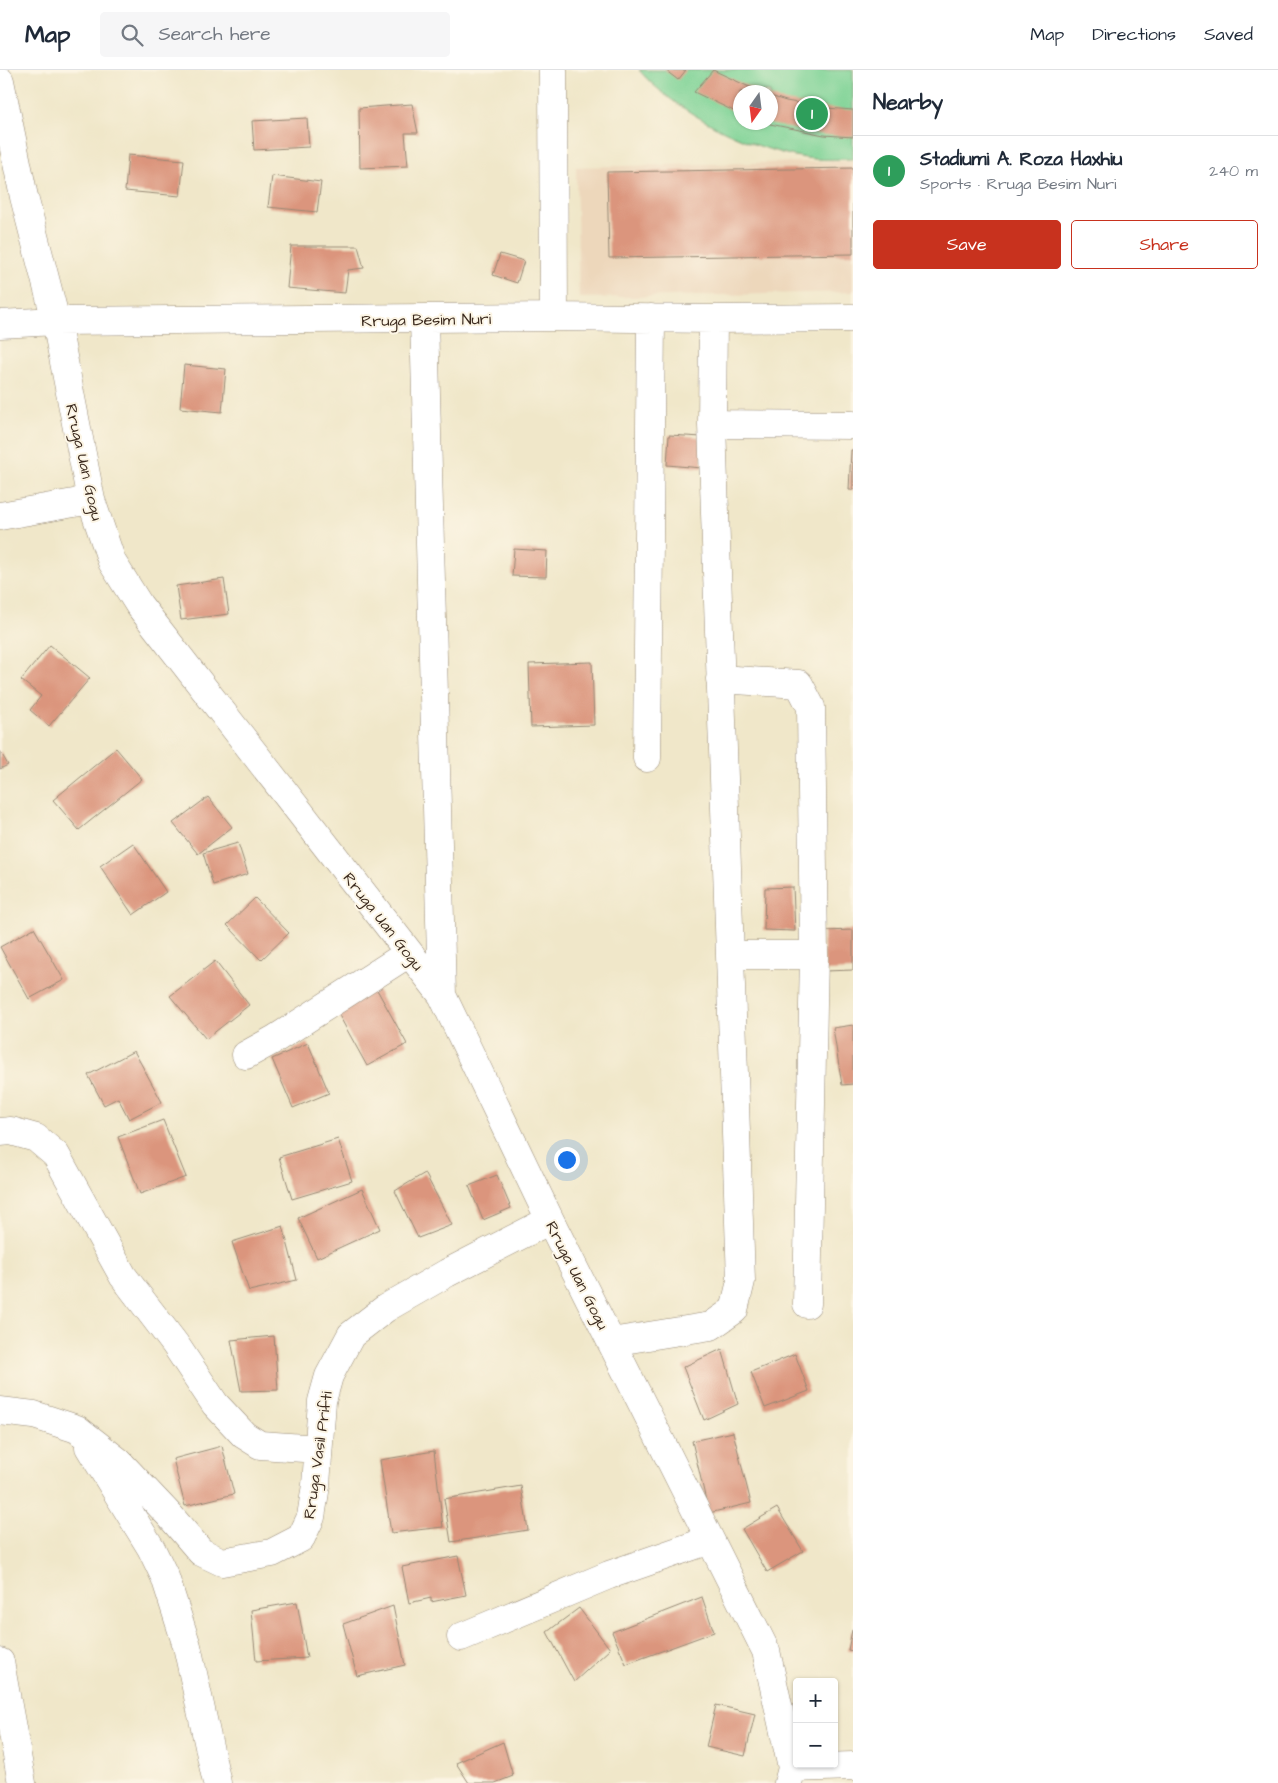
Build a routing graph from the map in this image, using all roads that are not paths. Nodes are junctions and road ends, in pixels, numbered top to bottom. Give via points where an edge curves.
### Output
1 (553, 70) edge
2 (0, 81) edge
3 (554, 317) junction
4 (651, 318) junction
5 (853, 318) edge
6 (424, 319) junction
7 (713, 319) junction
8 (56, 321) junction
9 (0, 324) edge
10 (712, 424) junction
11 (853, 425) edge
12 (92, 500) junction
13 (0, 516) edge
14 (720, 680) junction
15 (646, 758) dead end
16 (409, 953) junction
17 (730, 955) junction
18 (814, 955) junction
19 (442, 995) junction
20 (246, 1055) dead end
21 (0, 1132) edge
22 (550, 1220) junction
23 (807, 1304) dead end
24 (611, 1342) junction
25 (0, 1411) edge
26 (77, 1429) junction
27 (318, 1449) junction
28 (710, 1540) junction
29 (462, 1637) dead end
30 (0, 1662) edge
31 (853, 1766) edge
32 (790, 1775) edge
33 (22, 1783) edge
34 (217, 1783) edge

1 - 3 street
2 - 8 street, Rruga Uan Gogu via 24,197
3 - 4 street, Rruga Besim Nuri
3 - 6 street, Rruga Besim Nuri
4 - 7 street, Rruga Besim Nuri
4 - 15 street
5 - 7 street, Rruga Besim Nuri
6 - 8 street, Rruga Besim Nuri
6 - 19 street
7 - 10 street
8 - 9 street, Rruga Besim Nuri
8 - 12 street, Rruga Uan Gogu
10 - 11 street
10 - 14 street
12 - 13 street
12 - 16 street, Rruga Uan Gogu via 112,562 139,605
14 - 17 street
14 - 18 street via 799,684 811,707
16 - 19 street, Rruga Uan Gogu
16 - 20 street
17 - 18 street
17 - 24 street via 740,1281 734,1310 711,1326
18 - 23 street
19 - 22 street, Rruga Uan Gogu
21 - 27 street via 11,1131 36,1138 56,1155 123,1276 175,1344 215,1404 244,1435 260,1445
22 - 24 street, Rruga Uan Gogu
22 - 27 street, Rruga Vasil Prifti via 386,1308 351,1335 328,1376 322,1401
24 - 28 street, Rruga Uan Gogu
25 - 26 street, Rruga Vasil Prifti via 34,1415
26 - 27 street, Rruga Vasil Prifti via 119,1462 201,1552 222,1562 272,1553 301,1538 311,1517
26 - 34 street via 151,1548 165,1577 187,1646
28 - 29 street via 609,1576
28 - 32 street, Rruga Uan Gogu via 766,1651
30 - 33 street
31 - 32 street

